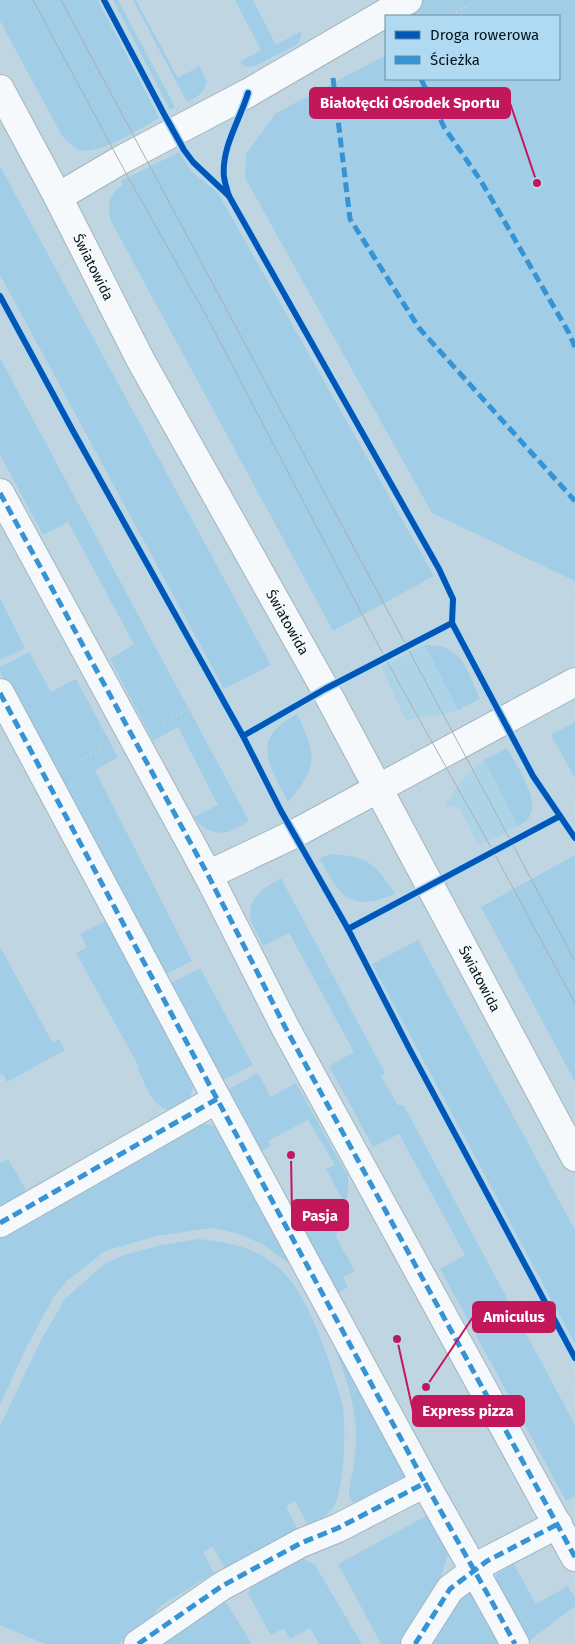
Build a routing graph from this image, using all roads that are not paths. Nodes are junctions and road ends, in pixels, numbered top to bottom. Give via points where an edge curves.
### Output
1 (408, 0) edge
2 (0, 89) edge
3 (58, 197) junction
4 (0, 493) edge
5 (575, 682) edge
6 (0, 693) edge
7 (378, 790) junction
8 (208, 875) junction
9 (217, 1099) junction
10 (575, 1157) edge
11 (0, 1223) edge
12 (426, 1483) junction
13 (558, 1524) junction
14 (575, 1556) edge
15 (475, 1569) junction
16 (138, 1644) edge
17 (416, 1644) edge
18 (515, 1644) edge

1 - 3 street via 248,93
2 - 3 street, Światowida
3 - 7 street, Światowida via 140,359
4 - 8 street
5 - 7 street
6 - 9 street
7 - 8 street
7 - 10 street, Światowida
8 - 13 street via 285,1027
9 - 11 street
9 - 12 street
12 - 15 street
12 - 16 street via 222,1586
13 - 14 street
13 - 15 street
15 - 17 street via 450,1589
15 - 18 street

